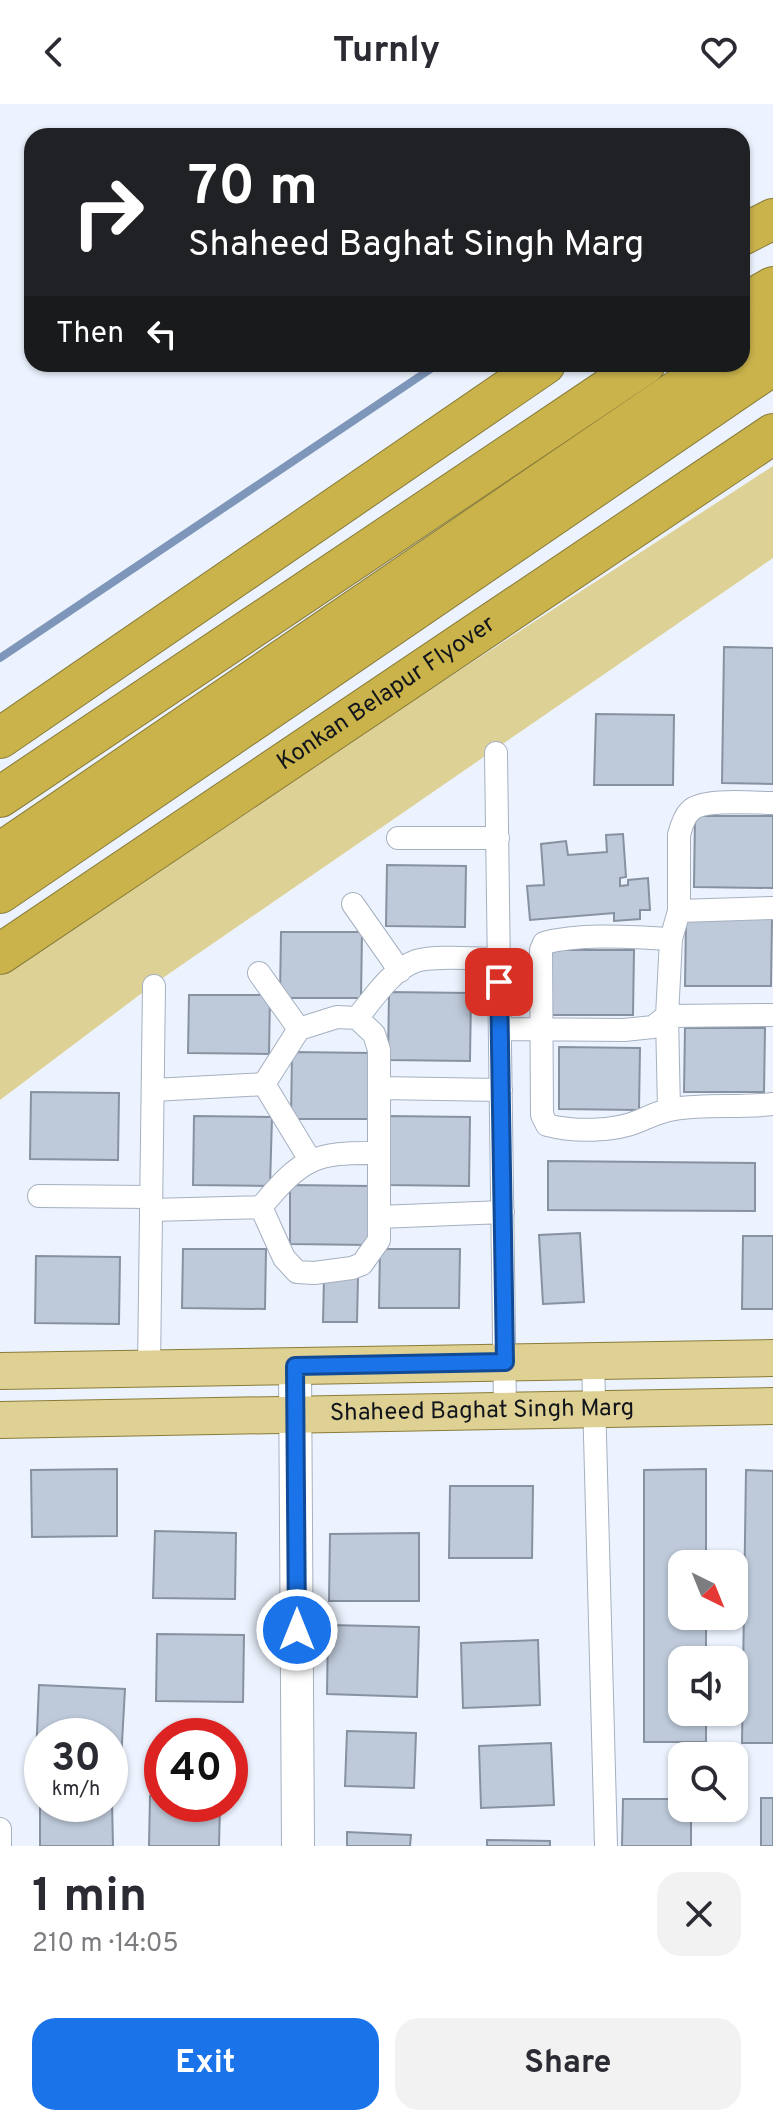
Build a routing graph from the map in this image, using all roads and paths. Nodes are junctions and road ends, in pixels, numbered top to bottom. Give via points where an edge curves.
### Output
1 (773, 219) edge
2 (750, 231) edge
3 (773, 287) edge
4 (750, 300) edge
5 (773, 326) edge
6 (750, 342) edge
7 (773, 365) edge
8 (533, 372) edge
9 (633, 372) edge
10 (704, 372) edge
11 (773, 434) edge
12 (0, 738) edge
13 (496, 753) dead end
14 (0, 797) edge
15 (773, 803) edge
16 (398, 838) dead end
17 (498, 838) junction
18 (0, 853) edge
19 (0, 893) edge
20 (353, 904) dead end
21 (773, 908) edge
22 (679, 911) junction
23 (671, 939) junction
24 (0, 954) edge
25 (499, 959) junction
26 (400, 971) junction
27 (259, 973) dead end
28 (154, 986) dead end
29 (773, 1015) edge
30 (667, 1016) junction
31 (357, 1018) junction
32 (299, 1029) junction
33 (500, 1029) junction
34 (542, 1029) junction
35 (264, 1084) junction
36 (379, 1088) junction
37 (153, 1090) junction
38 (501, 1090) junction
39 (773, 1104) edge
40 (669, 1110) junction
41 (378, 1153) junction
42 (310, 1160) junction
43 (39, 1196) dead end
44 (151, 1203) junction
45 (261, 1207) junction
46 (503, 1212) junction
47 (379, 1217) junction
48 (773, 1358) edge
49 (593, 1361) junction
50 (505, 1362) junction
51 (295, 1366) junction
52 (149, 1368) junction
53 (0, 1371) edge
54 (773, 1406) edge
55 (594, 1408) junction
56 (505, 1411) junction
57 (296, 1414) junction
58 (0, 1420) edge
59 (0, 1829) edge
60 (0, 1846) edge
61 (298, 1846) edge
62 (606, 1846) edge

1 - 2 highway
3 - 4 highway
5 - 6 highway
7 - 19 highway
8 - 12 highway
9 - 14 highway
10 - 18 highway
11 - 24 highway, Konkan Belapur Flyover
13 - 17 street
15 - 22 street via 702,804 690,810 679,835
16 - 17 street
17 - 25 street
20 - 26 street
21 - 22 street
22 - 23 street
23 - 30 street
23 - 34 street via 544,943
25 - 26 street via 417,961
25 - 33 street
26 - 31 street
27 - 32 street
28 - 37 street
29 - 30 street
30 - 34 street via 653,1027
30 - 40 street
31 - 32 street via 337,1017
31 - 36 street via 374,1034
32 - 35 street
33 - 34 street
33 - 38 street
34 - 40 street via 542,1115 547,1125 614,1128
35 - 37 street
35 - 42 street
36 - 38 street
36 - 41 street
37 - 44 street
38 - 46 street
39 - 40 street
41 - 42 street via 337,1152
41 - 47 street
42 - 45 street
43 - 44 street
44 - 45 street
44 - 52 street
45 - 47 street via 284,1258 297,1272 362,1264 379,1240
46 - 47 street
46 - 50 street
48 - 49 main road, Shaheed Baghat Singh Marg
49 - 50 main road, Shaheed Baghat Singh Marg
49 - 55 street
50 - 51 main road, Shaheed Baghat Singh Marg
50 - 56 street
51 - 52 main road, Shaheed Baghat Singh Marg
51 - 57 street
52 - 53 main road, Shaheed Baghat Singh Marg
54 - 55 main road, Shaheed Baghat Singh Marg
55 - 56 main road, Shaheed Baghat Singh Marg
55 - 62 street
56 - 57 main road, Shaheed Baghat Singh Marg
57 - 58 main road, Shaheed Baghat Singh Marg
57 - 61 street
59 - 60 street

